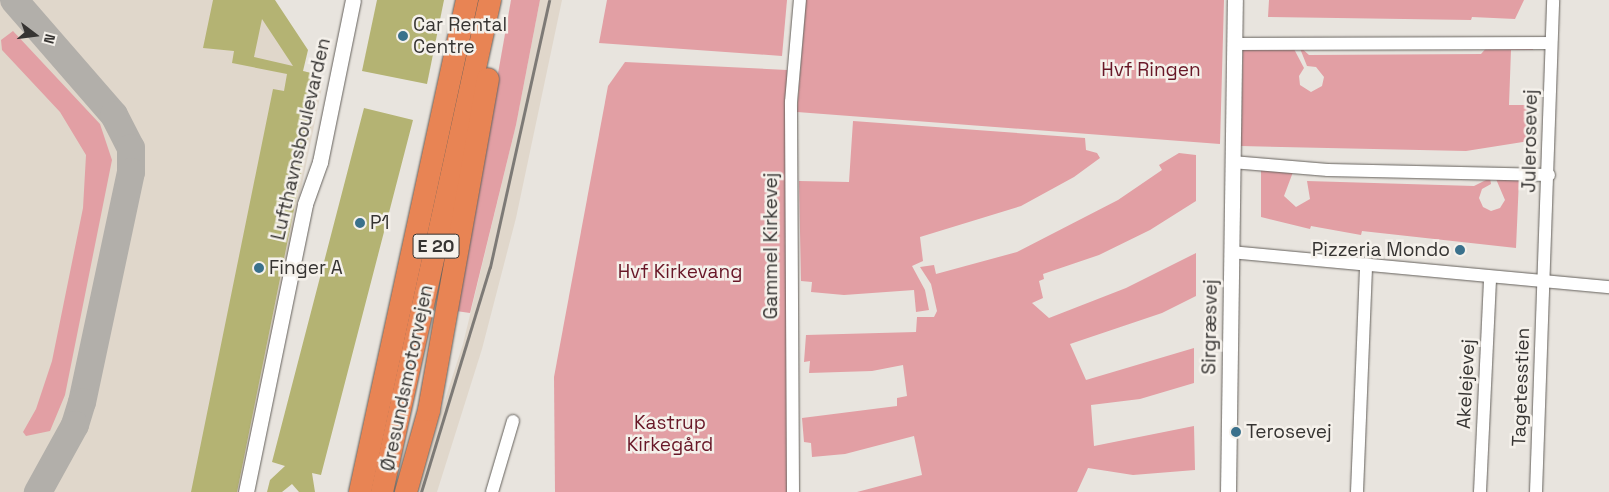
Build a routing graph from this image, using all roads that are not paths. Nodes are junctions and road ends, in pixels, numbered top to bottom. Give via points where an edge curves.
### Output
1 (353, 0) edge
2 (362, 0) edge
3 (467, 0) edge
4 (490, 0) edge
5 (502, 0) edge
6 (800, 0) edge
7 (1235, 0) edge
8 (1553, 0) edge
9 (1551, 43) junction
10 (1235, 44) junction
11 (1232, 162) junction
12 (1549, 174) junction
13 (1231, 252) junction
14 (1366, 264) junction
15 (1490, 277) junction
16 (1543, 283) junction
17 (1609, 288) edge
18 (400, 304) junction
19 (513, 421) dead end
20 (246, 492) edge
21 (255, 492) edge
22 (346, 492) edge
23 (360, 492) edge
24 (382, 492) edge
25 (406, 492) edge
26 (492, 492) edge
27 (793, 492) edge
28 (1228, 492) edge
29 (1357, 492) edge
30 (1480, 492) edge
31 (1536, 492) edge

1 - 20 street, Lufthavnsboulevarden via 320,162 305,204
2 - 21 street, Lufthavnsboulevarden via 328,166 311,216
3 - 18 highway, Øresundsmotorvejen / E 20
4 - 24 highway, Øresundsmotorvejen / E 20
5 - 25 highway via 429,410
6 - 27 street, Gammel Kirkevej via 791,102
7 - 10 street, Sirgræsvej
8 - 9 street, Julerosevej
9 - 10 street
9 - 12 street, Julerosevej
10 - 11 street, Sirgræsvej
11 - 12 street via 1337,170
11 - 13 street, Sirgræsvej
12 - 16 street, Julerosevej
13 - 14 street
13 - 28 street, Sirgræsvej
14 - 15 street
14 - 29 street
15 - 16 street
15 - 30 street, Akelejevej
16 - 17 street
16 - 31 street, Tagetesstien
18 - 22 highway via 372,389
18 - 23 highway, Øresundsmotorvejen / E 20
19 - 26 street

